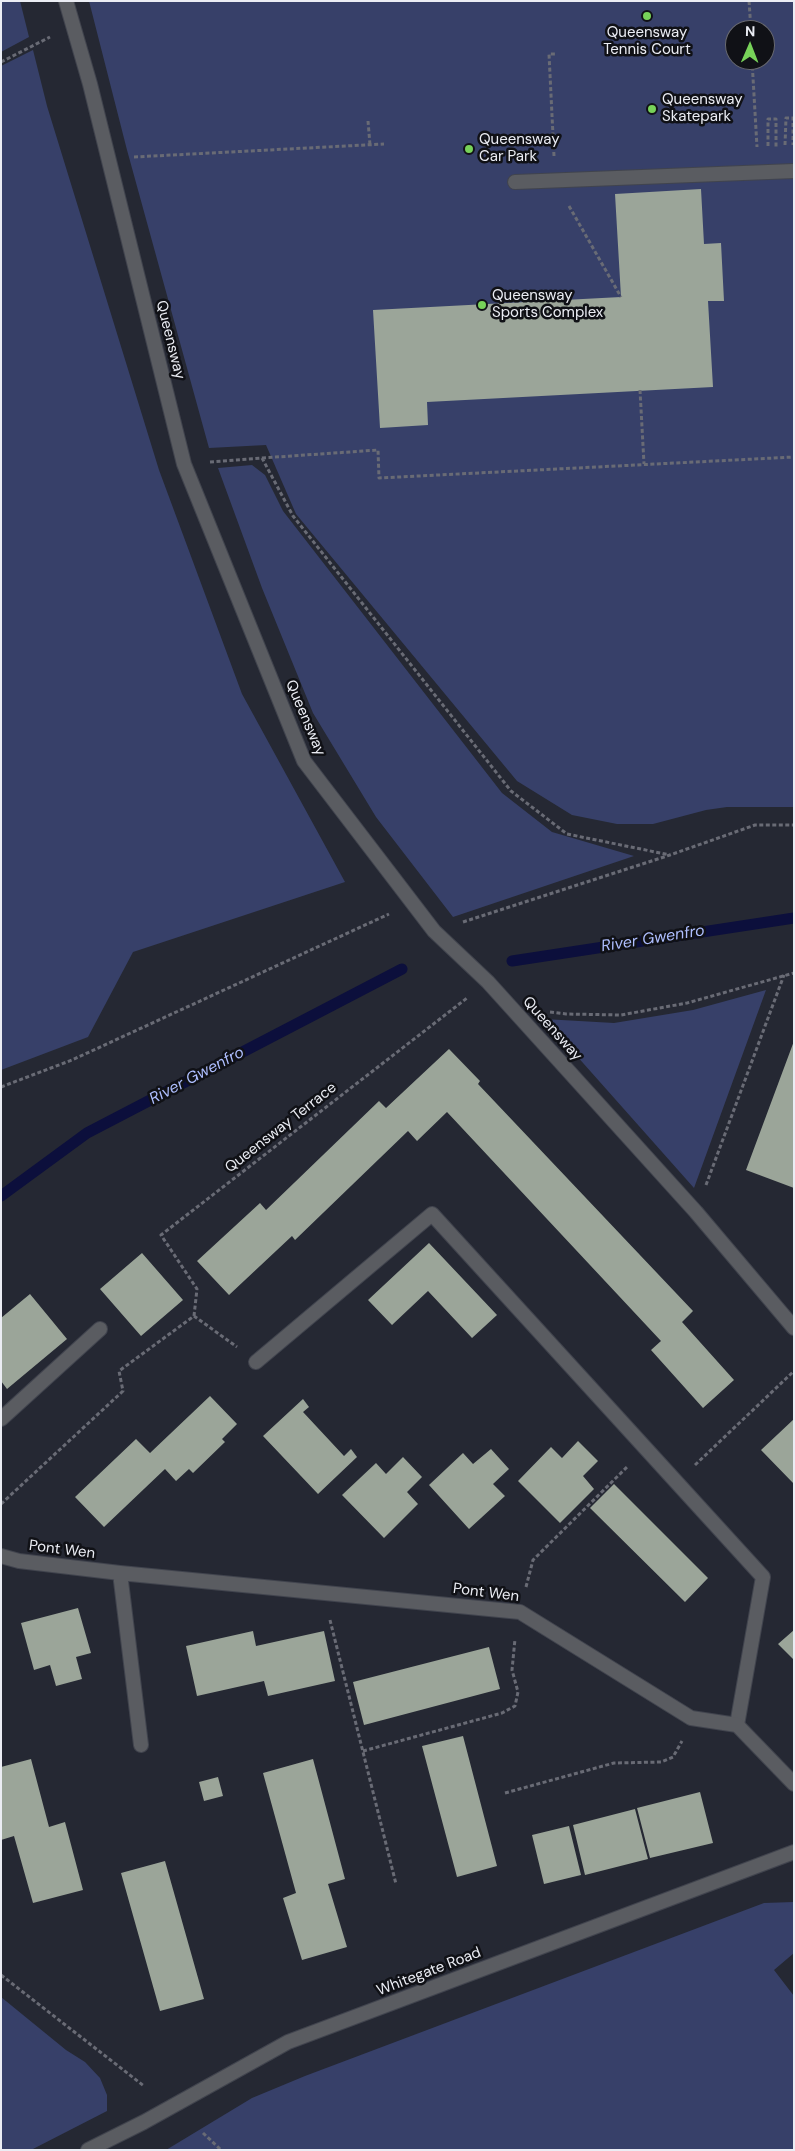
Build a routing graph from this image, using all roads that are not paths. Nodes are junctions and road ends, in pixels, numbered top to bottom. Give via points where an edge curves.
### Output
1 (66, 1) edge
2 (794, 172) edge
3 (515, 182) dead end
4 (794, 1328) edge
5 (100, 1329) dead end
6 (256, 1362) road end
7 (1, 1419) edge
8 (1, 1556) edge
9 (120, 1573) junction
10 (737, 1726) junction
11 (141, 1745) dead end
12 (794, 1784) edge
13 (794, 1852) edge
14 (88, 2150) edge

1 - 4 street, Queensway via 109,158 184,464 304,761 434,932 488,982 696,1212
2 - 3 street
5 - 7 street
6 - 10 street via 432,1214 763,1577
8 - 9 street, Pont Wen
9 - 10 street, Pont Wen via 520,1612 691,1718
9 - 11 street
10 - 12 street
13 - 14 street, Whitegate Road via 288,2042

